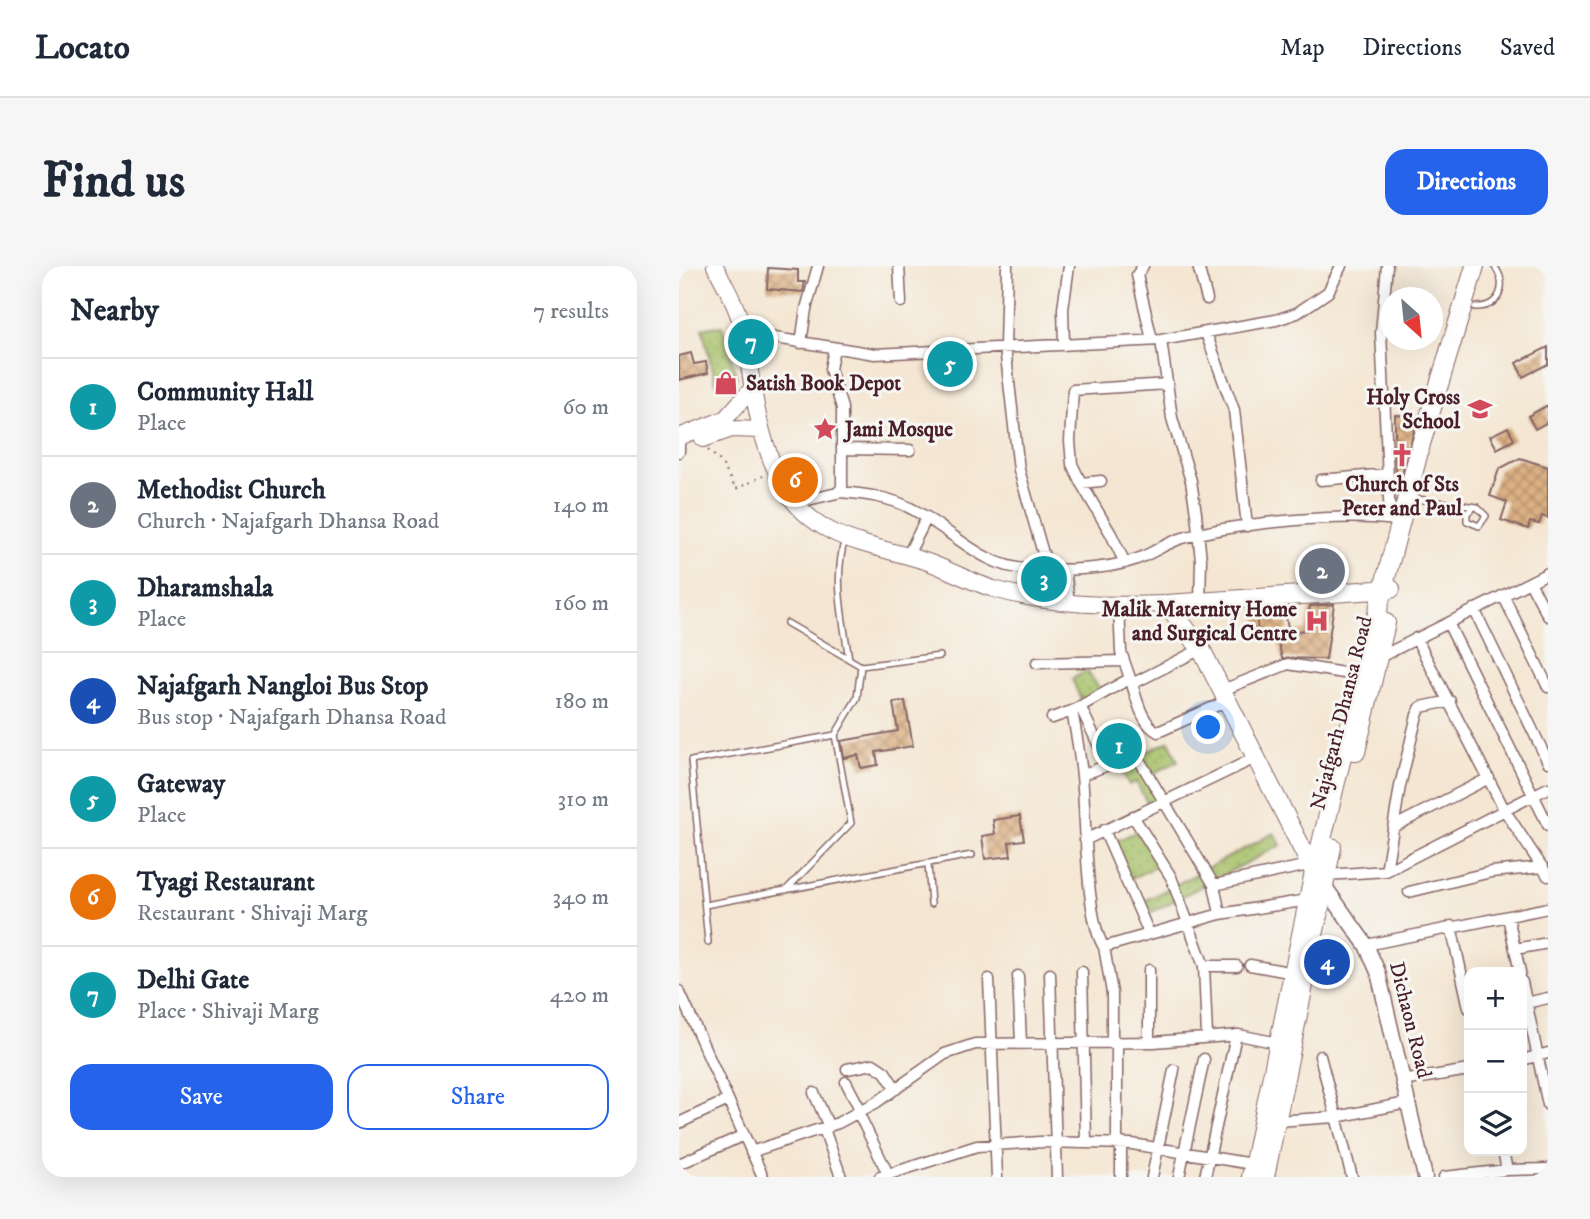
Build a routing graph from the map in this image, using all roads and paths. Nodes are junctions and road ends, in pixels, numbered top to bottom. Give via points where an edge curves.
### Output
1 (715, 266) edge
2 (818, 266) edge
3 (899, 266) edge
4 (1007, 266) edge
5 (1069, 266) edge
6 (1143, 266) edge
7 (1198, 266) edge
8 (1341, 266) edge
9 (1387, 266) edge
10 (1475, 266) edge
11 (1488, 266) edge
12 (1494, 266) edge
13 (1207, 299) dead end
14 (901, 302) dead end
15 (1475, 307) junction
16 (744, 333) junction
17 (1206, 333) junction
18 (1157, 340) junction
19 (801, 343) junction
20 (1064, 345) junction
21 (1005, 347) junction
22 (834, 348) junction
23 (1168, 384) junction
24 (751, 390) junction
25 (761, 430) junction
26 (679, 437) edge
27 (697, 441) junction
28 (679, 447) edge
29 (842, 449) junction
30 (910, 450) dead end
31 (776, 470) junction
32 (1388, 474) junction
33 (1321, 480) dead end
34 (1101, 481) dead end
35 (1080, 483) junction
36 (840, 492) junction
37 (1417, 499) junction
38 (795, 503) junction
39 (1474, 507) dead end
40 (927, 517) junction
41 (1395, 520) junction
42 (1247, 526) junction
43 (1199, 534) junction
44 (845, 539) junction
45 (907, 557) junction
46 (1125, 563) junction
47 (1052, 569) junction
48 (1548, 573) edge
49 (1530, 582) junction
50 (1388, 589) junction
51 (1503, 595) junction
52 (1201, 603) junction
53 (1069, 604) junction
54 (1167, 604) junction
55 (1119, 606) junction
56 (1474, 609) junction
57 (1548, 617) edge
58 (787, 623) dead end
59 (1448, 623) junction
60 (1416, 638) junction
61 (1201, 649) junction
62 (940, 656) dead end
63 (1380, 657) junction
64 (849, 659) junction
65 (1123, 661) junction
66 (1037, 663) dead end
67 (861, 666) junction
68 (1362, 676) junction
69 (1131, 681) junction
70 (1548, 687) edge
71 (1224, 696) junction
72 (1450, 701) junction
73 (1076, 709) junction
74 (1052, 718) dead end
75 (835, 735) junction
76 (1255, 758) junction
77 (1548, 762) edge
78 (1108, 765) junction
79 (1082, 775) junction
80 (1489, 778) junction
81 (1548, 788) edge
82 (1532, 796) junction
83 (1165, 803) junction
84 (1505, 811) junction
85 (1133, 816) junction
86 (1548, 825) edge
87 (1393, 827) junction
88 (1104, 831) junction
89 (1085, 840) junction
90 (972, 855) dead end
91 (928, 864) junction
92 (1386, 871) junction
93 (1546, 871) edge
94 (1319, 875) junction
95 (1214, 885) junction
96 (786, 890) junction
97 (1409, 892) dead end
98 (1308, 901) junction
99 (931, 904) dead end
100 (705, 905) junction
101 (1548, 908) edge
102 (1220, 914) junction
103 (1508, 916) junction
104 (1189, 922) junction
105 (1451, 926) junction
106 (1149, 933) junction
107 (708, 942) dead end
108 (1548, 943) edge
109 (1366, 945) junction
110 (1104, 947) junction
111 (1515, 948) junction
112 (1250, 965) dead end
113 (1204, 966) junction
114 (1237, 966) dead end
115 (1295, 966) junction
116 (1519, 967) edge
117 (1149, 971) dead end
118 (1082, 972) dead end
119 (1050, 974) dead end
120 (1018, 976) dead end
121 (989, 979) dead end
122 (1464, 985) edge
123 (679, 991) edge
124 (1548, 998) edge
125 (1527, 1003) edge
126 (1527, 1006) edge
127 (684, 1015) edge
128 (1236, 1035) junction
129 (1207, 1036) junction
130 (1115, 1042) junction
131 (1149, 1042) junction
132 (1051, 1043) junction
133 (1084, 1043) junction
134 (1278, 1043) junction
135 (993, 1044) junction
136 (1021, 1044) junction
137 (1543, 1055) edge
138 (1320, 1056) dead end
139 (1204, 1059) dead end
140 (847, 1069) dead end
141 (1174, 1070) dead end
142 (1464, 1071) edge
143 (1402, 1080) junction
144 (846, 1082) dead end
145 (895, 1089) junction
146 (814, 1093) dead end
147 (728, 1100) junction
148 (1407, 1103) junction
149 (1548, 1105) edge
150 (860, 1112) junction
151 (1336, 1117) junction
152 (1277, 1121) junction
153 (679, 1123) edge
154 (826, 1128) junction
155 (744, 1135) junction
156 (1056, 1142) junction
157 (1086, 1142) junction
158 (1119, 1143) junction
159 (997, 1144) junction
160 (1158, 1149) junction
161 (751, 1152) junction
162 (1183, 1155) junction
163 (1504, 1156) edge
164 (1209, 1158) junction
165 (679, 1164) edge
166 (1548, 1169) edge
167 (1507, 1170) junction
168 (1259, 1171) edge
169 (1523, 1173) edge
170 (760, 1176) edge
171 (884, 1176) edge
172 (1152, 1176) edge
173 (841, 1177) edge
174 (997, 1177) edge
175 (1057, 1177) edge
176 (1121, 1177) edge
177 (1164, 1177) edge
178 (1178, 1177) edge
179 (1205, 1177) edge
180 (1352, 1177) edge
181 (1425, 1177) edge
182 (1444, 1177) edge

1 - 16 main road
2 - 19 street
3 - 14 street
4 - 21 street
5 - 20 street
6 - 18 street via 1137,275
7 - 13 street
8 - 17 street via 1328,292 1297,313
9 - 32 street via 1381,333
10 - 41 main road
11 - 15 main road, Najafgarh Dhansa Road
12 - 15 lane via 1502,281 1501,293 1490,304
15 - 37 main road, Najafgarh Dhansa Road
16 - 19 street
16 - 24 main road
17 - 18 street
17 - 42 street via 1234,410
18 - 20 street
18 - 23 street
19 - 22 street
20 - 21 street
21 - 22 street via 875,354
21 - 47 street via 1019,470
22 - 29 street via 830,369 842,408
23 - 35 street via 1073,390 1070,441
23 - 43 street via 1171,418 1191,481
24 - 25 main road
24 - 26 main road via 725,419
25 - 27 main road via 731,429
25 - 31 main road
27 - 28 main road
27 - 31 path via 721,462 736,489
29 - 30 street
29 - 36 street
31 - 38 main road
32 - 33 street
32 - 41 street
34 - 35 street
35 - 46 street
36 - 38 street
36 - 40 street via 893,500
37 - 39 lane
37 - 50 main road, Najafgarh Dhansa Road
38 - 44 main road via 818,526
40 - 45 street
40 - 47 street via 1004,567
41 - 42 street
41 - 50 main road
42 - 43 street
43 - 46 street
43 - 52 street
44 - 45 main road
44 - 64 lane via 840,586
45 - 53 main road via 990,588
46 - 47 street
47 - 53 street via 1066,577
48 - 49 street
49 - 51 street
49 - 57 street
50 - 52 main road
50 - 63 main road, Najafgarh Dhansa Road
50 - 68 main road
51 - 56 street
51 - 70 street
52 - 54 main road
53 - 55 main road
54 - 55 main road
54 - 61 main road, Dichaon Road
55 - 65 street
56 - 59 street
56 - 77 street
58 - 64 lane
59 - 60 street
59 - 82 street
60 - 63 street
60 - 72 street
61 - 69 street
61 - 71 main road, Dichaon Road
62 - 67 lane
63 - 94 main road, Najafgarh Dhansa Road
64 - 67 lane
65 - 66 street
65 - 69 street
67 - 75 lane via 857,698
68 - 71 street via 1288,664
68 - 94 main road
69 - 71 street via 1150,727 1157,732
69 - 73 street
71 - 76 main road, Dichaon Road
72 - 80 street
72 - 87 street via 1421,707 1417,715
73 - 74 street
73 - 78 street
73 - 79 street
75 - 96 lane via 852,823
75 - 100 lane via 691,761
76 - 83 street
76 - 94 main road, Dichaon Road
78 - 79 street
78 - 83 street via 1135,753
79 - 89 street
80 - 84 street
80 - 87 street
81 - 82 street
82 - 84 street
82 - 86 street
83 - 85 street
83 - 95 street
84 - 92 street
84 - 93 street
85 - 88 street
85 - 104 street via 1171,877
87 - 92 street
88 - 89 street
88 - 106 street
89 - 110 street
90 - 91 lane
91 - 96 lane
91 - 99 lane
92 - 94 street
93 - 97 street via 1491,872
94 - 95 street
94 - 98 main road
94 - 109 street, Dichaon Road
94 - 152 main road, Najafgarh Dhansa Road
95 - 102 street
96 - 100 lane
98 - 102 street
98 - 115 main road
100 - 107 lane
101 - 103 street
102 - 104 street
103 - 105 street
103 - 111 street
104 - 106 street
104 - 113 street
105 - 109 street
105 - 122 street
106 - 110 street
108 - 111 street
109 - 143 street, Dichaon Road via 1380,980
110 - 130 street
111 - 116 street
112 - 115 street
113 - 114 street
113 - 129 street
115 - 134 main road
117 - 131 street
118 - 133 street
119 - 132 street
120 - 136 street
121 - 135 street
123 - 127 street
124 - 125 street
126 - 137 street
127 - 147 street
128 - 129 street
128 - 134 street
128 - 164 street
129 - 131 street
130 - 131 street
130 - 133 street
130 - 158 street
132 - 133 street
132 - 136 street
132 - 156 street
133 - 157 street
134 - 168 main road
135 - 136 street
135 - 145 street via 975,1044 945,1054
135 - 159 street
137 - 149 street
138 - 151 street
139 - 162 street
140 - 145 street via 873,1064 885,1072
141 - 160 street
142 - 143 street
143 - 148 street, Dichaon Road
144 - 150 street
145 - 150 street
146 - 154 street
147 - 153 street
147 - 155 street
148 - 151 street
148 - 181 street, Dichaon Road
150 - 154 street
150 - 171 street
151 - 152 street
151 - 180 street
152 - 168 main road, Najafgarh Dhansa Road
154 - 161 street
154 - 173 street
155 - 161 street
155 - 165 street
156 - 157 street
156 - 159 street
156 - 175 street
157 - 158 street
158 - 160 street
158 - 176 street
159 - 171 street via 977,1146
159 - 174 street
160 - 162 street
160 - 172 street
161 - 170 street
162 - 164 street
162 - 178 street
163 - 167 street
164 - 168 street
164 - 179 street
166 - 169 street
167 - 169 street
167 - 182 street
172 - 177 street

